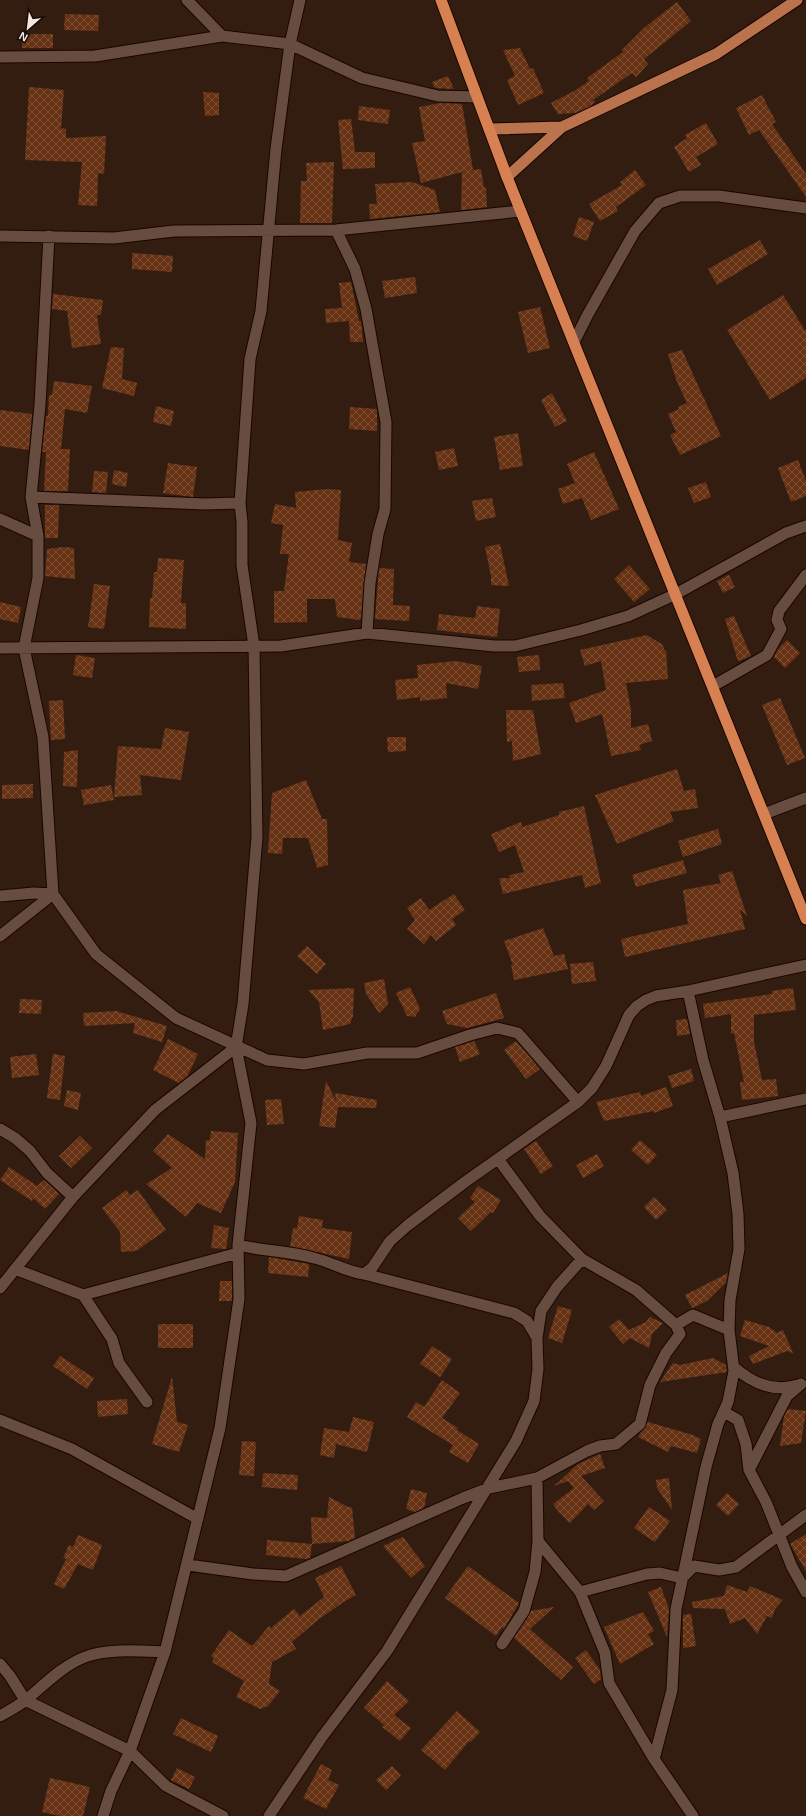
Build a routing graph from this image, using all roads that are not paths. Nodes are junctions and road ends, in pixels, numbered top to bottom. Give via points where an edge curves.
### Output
1 (187, 0) edge
2 (300, 0) edge
3 (441, 0) edge
4 (797, 0) edge
5 (222, 36) junction
6 (290, 44) junction
7 (0, 57) edge
8 (477, 97) junction
9 (562, 128) junction
10 (489, 129) junction
11 (507, 177) junction
12 (806, 208) edge
13 (521, 211) junction
14 (336, 230) junction
15 (267, 232) junction
16 (0, 236) edge
17 (49, 236) junction
18 (574, 342) junction
19 (31, 497) junction
20 (240, 503) junction
21 (0, 519) edge
22 (806, 526) edge
23 (38, 536) junction
24 (806, 575) edge
25 (676, 594) junction
26 (367, 633) junction
27 (254, 646) junction
28 (0, 648) edge
29 (24, 648) junction
30 (712, 686) junction
31 (806, 798) edge
32 (764, 814) junction
33 (53, 894) junction
34 (0, 896) edge
35 (803, 902) edge
36 (806, 919) edge
37 (0, 936) edge
38 (806, 965) edge
39 (688, 992) junction
40 (236, 1047) junction
41 (806, 1099) edge
42 (578, 1102) junction
43 (720, 1117) junction
44 (0, 1129) edge
45 (498, 1159) junction
46 (73, 1198) junction
47 (238, 1249) junction
48 (582, 1259) junction
49 (15, 1268) junction
50 (364, 1274) junction
51 (0, 1288) edge
52 (83, 1295) junction
53 (676, 1325) junction
54 (729, 1330) junction
55 (537, 1338) junction
56 (734, 1367) junction
57 (804, 1383) edge
58 (147, 1402) dead end
59 (724, 1412) junction
60 (0, 1420) edge
61 (749, 1470) junction
62 (537, 1478) junction
63 (489, 1488) junction
64 (806, 1515) edge
65 (198, 1519) junction
66 (780, 1535) junction
67 (538, 1541) junction
68 (188, 1565) junction
69 (682, 1578) junction
70 (580, 1592) junction
71 (806, 1592) edge
72 (502, 1644) dead end
73 (165, 1652) junction
74 (0, 1664) edge
75 (25, 1700) junction
76 (0, 1716) edge
77 (130, 1750) junction
78 (654, 1759) junction
79 (103, 1816) edge
80 (223, 1816) edge
81 (269, 1816) edge
82 (693, 1816) edge

1 - 5 street
2 - 6 street
3 - 8 highway
4 - 9 main road via 716,54
5 - 6 street
5 - 7 street via 95,56
6 - 8 street via 362,78 438,96
6 - 15 street
8 - 10 highway
9 - 10 main road
9 - 11 main road
10 - 11 highway
11 - 13 highway
12 - 18 street via 720,196 680,196 659,203 635,230
13 - 14 street
13 - 18 highway
14 - 15 street
14 - 26 street via 356,269 366,309 386,422 385,509 370,583
15 - 17 street via 174,231 114,238
15 - 20 street via 261,311 250,359
16 - 17 street
17 - 19 street via 40,405
18 - 25 highway
19 - 20 street via 205,504
19 - 23 street
20 - 27 street via 242,565
21 - 23 street
22 - 25 street via 786,533
23 - 29 street via 38,578
24 - 30 street via 780,611 777,620 781,629 767,655
25 - 26 street via 628,616 515,646
25 - 30 highway
26 - 27 street via 281,646
27 - 29 street
27 - 40 street via 257,837 243,1004
28 - 29 street
29 - 33 street via 43,737
30 - 32 highway
31 - 32 street
32 - 35 highway
33 - 34 street
33 - 37 street
33 - 40 street via 96,954 176,1018
35 - 36 highway
38 - 39 street
39 - 42 street via 656,996 637,1006 629,1015 606,1066 592,1088
39 - 43 street
40 - 42 street via 267,1060 304,1064 367,1053 417,1053 497,1028 518,1033
40 - 46 street via 155,1110
40 - 47 street via 251,1123
41 - 43 street
42 - 45 street
43 - 54 street via 732,1173 740,1249 730,1300
44 - 46 street via 30,1151 47,1173
45 - 48 street via 540,1216
45 - 50 street via 402,1230 390,1241 372,1268
46 - 49 street
47 - 50 street via 314,1258
47 - 52 street
47 - 65 street via 239,1299 232,1351 220,1428
48 - 53 street via 636,1290
48 - 55 street via 557,1287 541,1311
49 - 51 street
49 - 52 street
50 - 55 street via 514,1313 527,1322
52 - 58 street via 112,1339 119,1363
53 - 54 street via 693,1315
53 - 62 street via 680,1334 650,1385 640,1424 616,1444 587,1451
54 - 56 street
55 - 63 street via 538,1369 534,1401 516,1442
56 - 57 street via 747,1379 767,1387 787,1389
56 - 59 street
57 - 61 street via 787,1396
59 - 61 street via 738,1420 746,1444
59 - 69 street via 706,1467
60 - 65 street via 72,1449
61 - 66 street
62 - 63 street
62 - 67 street
63 - 68 street via 286,1576
63 - 81 street via 387,1651 322,1737
64 - 66 street
65 - 68 street
66 - 69 street via 736,1567 719,1570 694,1566
66 - 71 street via 792,1567
67 - 70 street
67 - 72 street via 536,1572 524,1611
68 - 73 street
69 - 70 street via 660,1573 647,1574
69 - 78 street via 676,1609 672,1690
70 - 78 street via 605,1653 609,1682
73 - 75 street via 130,1651 86,1656 52,1677
73 - 77 street
74 - 75 street
75 - 76 street
75 - 77 street
77 - 79 street via 111,1791
77 - 80 street via 166,1786
78 - 82 street

